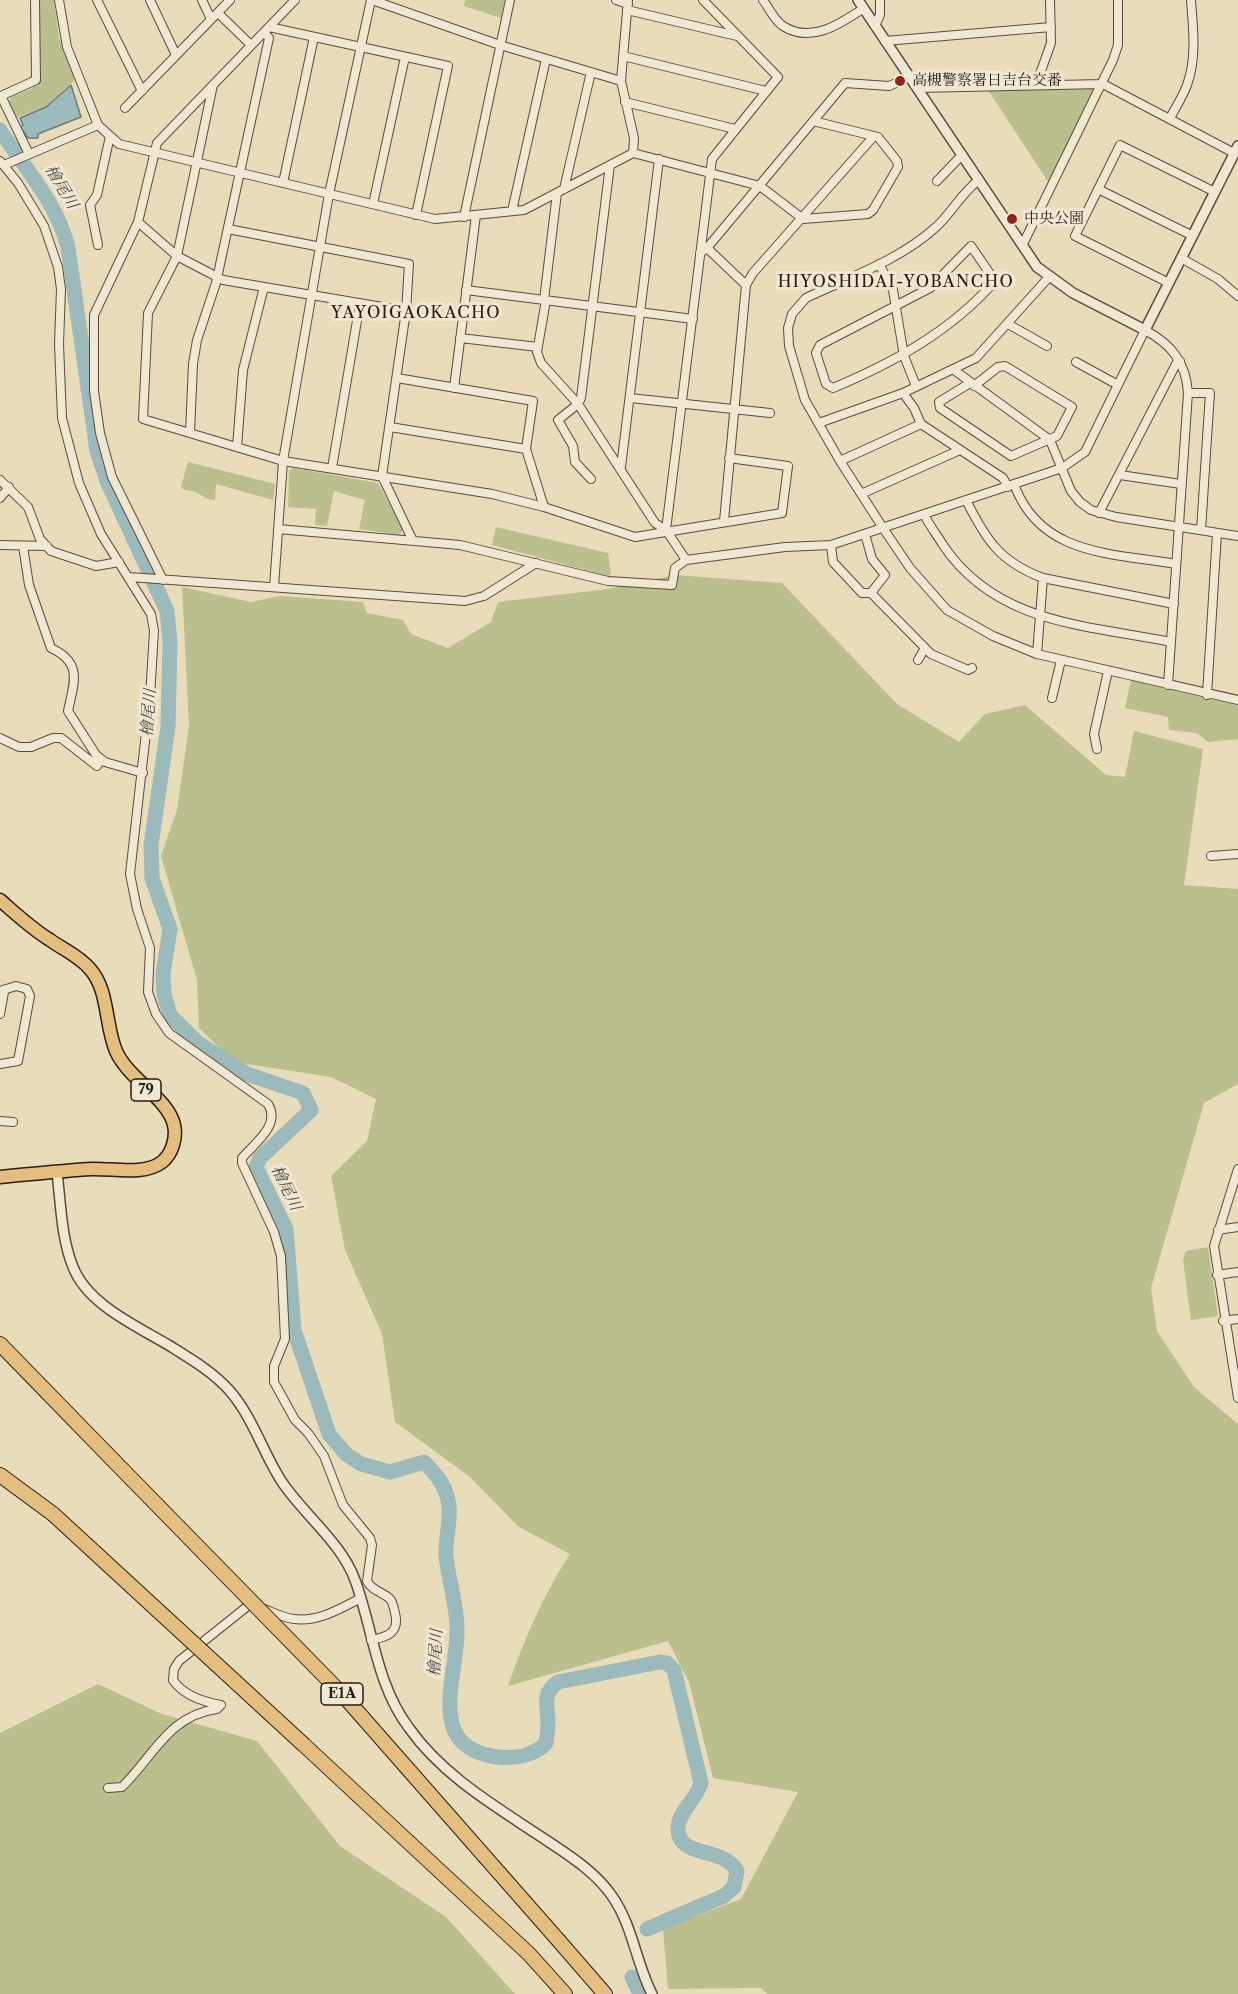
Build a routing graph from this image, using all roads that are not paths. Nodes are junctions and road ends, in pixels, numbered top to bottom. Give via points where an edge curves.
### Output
1 (35, 0) edge
2 (59, 0) edge
3 (97, 0) edge
4 (150, 0) edge
5 (202, 0) edge
6 (230, 0) edge
7 (295, 0) edge
8 (371, 0) edge
9 (510, 0) edge
10 (616, 0) edge
11 (703, 0) edge
12 (880, 0) edge
13 (1050, 0) edge
14 (1118, 0) edge
15 (1191, 0) edge
16 (764, 1) edge
17 (861, 4) edge
18 (628, 5) edge
19 (218, 13) junction
20 (211, 19) junction
21 (875, 26) junction
22 (1051, 27) junction
23 (266, 29) junction
24 (739, 36) junction
25 (314, 37) junction
26 (885, 41) junction
27 (251, 45) junction
28 (500, 45) junction
29 (361, 47) junction
30 (176, 55) junction
31 (623, 56) junction
32 (405, 57) junction
33 (546, 59) junction
34 (591, 72) junction
35 (910, 77) junction
36 (621, 81) junction
37 (1103, 84) junction
38 (213, 85) junction
39 (1036, 85) junction
40 (918, 88) junction
41 (142, 91) junction
42 (766, 91) junction
43 (626, 102) junction
44 (125, 108) dead end
45 (1170, 118) junction
46 (813, 121) junction
47 (98, 125) junction
48 (735, 129) junction
49 (110, 136) junction
50 (874, 136) junction
51 (1236, 149) edge
52 (154, 152) junction
53 (633, 153) junction
54 (28, 154) junction
55 (962, 155) junction
56 (659, 159) junction
57 (4, 163) edge
58 (197, 163) junction
59 (610, 165) junction
60 (240, 173) junction
61 (710, 173) junction
62 (979, 180) junction
63 (937, 181) dead end
64 (284, 183) junction
65 (760, 186) junction
66 (1098, 189) junction
67 (561, 191) junction
68 (1215, 192) junction
69 (329, 194) junction
70 (373, 204) junction
71 (512, 211) junction
72 (416, 214) junction
73 (476, 216) junction
74 (464, 217) junction
75 (803, 219) junction
76 (138, 222) junction
77 (228, 229) junction
78 (1193, 236) junction
79 (1023, 244) junction
80 (98, 245) dead end
81 (320, 247) junction
82 (704, 251) junction
83 (177, 256) junction
84 (1181, 258) junction
85 (879, 264) junction
86 (1049, 277) junction
87 (217, 278) junction
88 (1169, 283) junction
89 (746, 285) junction
90 (264, 287) junction
91 (466, 290) junction
92 (311, 294) junction
93 (1238, 296) edge
94 (545, 300) junction
95 (360, 303) junction
96 (593, 306) junction
97 (896, 307) junction
98 (406, 311) junction
99 (640, 312) junction
100 (693, 319) junction
101 (1008, 324) junction
102 (1145, 330) junction
103 (460, 338) junction
104 (1047, 346) dead end
105 (538, 347) junction
106 (904, 356) junction
107 (1180, 361) junction
108 (1076, 362) dead end
109 (954, 370) junction
110 (397, 378) junction
111 (972, 385) junction
112 (1118, 385) junction
113 (916, 386) junction
114 (453, 388) junction
115 (903, 393) junction
116 (1188, 393) junction
117 (630, 398) junction
118 (682, 403) junction
119 (578, 404) junction
120 (734, 409) junction
121 (770, 413) dead end
122 (819, 423) junction
123 (921, 424) junction
124 (390, 427) junction
125 (190, 433) junction
126 (1050, 440) junction
127 (237, 447) junction
128 (526, 449) junction
129 (960, 450) junction
130 (729, 458) junction
131 (840, 460) junction
132 (283, 461) junction
133 (621, 467) junction
134 (332, 468) junction
135 (1062, 468) junction
136 (1120, 475) junction
137 (382, 476) junction
138 (586, 478) dead end
139 (0, 480) edge
140 (1181, 484) junction
141 (1011, 485) junction
142 (9, 487) junction
143 (861, 494) junction
144 (0, 498) edge
145 (966, 500) junction
146 (544, 507) junction
147 (1099, 513) junction
148 (924, 514) junction
149 (724, 521) junction
150 (1179, 527) junction
151 (883, 528) junction
152 (278, 529) junction
153 (666, 530) junction
154 (1201, 530) junction
155 (1217, 533) junction
156 (865, 534) junction
157 (1238, 536) edge
158 (413, 540) junction
159 (0, 545) edge
160 (831, 545) junction
161 (23, 546) junction
162 (47, 546) junction
163 (686, 560) junction
164 (118, 562) junction
165 (536, 562) junction
166 (1176, 564) junction
167 (129, 577) junction
168 (1043, 578) junction
169 (163, 580) junction
170 (274, 587) junction
171 (871, 593) junction
172 (1174, 604) junction
173 (1040, 616) junction
174 (1171, 642) junction
175 (924, 648) junction
176 (1037, 654) junction
177 (918, 660) dead end
178 (1062, 660) junction
179 (972, 668) dead end
180 (1108, 671) junction
181 (1168, 685) junction
182 (1207, 695) junction
183 (1052, 698) dead end
184 (1238, 700) edge
185 (0, 738) edge
186 (1097, 749) dead end
187 (101, 759) junction
188 (142, 773) junction
189 (1238, 854) edge
190 (1210, 856) dead end
191 (0, 900) edge
192 (2, 991) edge
193 (0, 1014) edge
194 (0, 1064) edge
195 (0, 1121) edge
196 (13, 1122) dead end
197 (1238, 1169) edge
198 (57, 1173) junction
199 (0, 1177) edge
200 (1236, 1181) edge
201 (1238, 1227) edge
202 (1218, 1230) junction
203 (1238, 1272) edge
204 (1217, 1275) junction
205 (1238, 1319) edge
206 (1224, 1321) junction
207 (0, 1344) edge
208 (1235, 1367) edge
209 (1238, 1398) edge
210 (0, 1475) edge
211 (361, 1598) junction
212 (371, 1640) junction
213 (108, 1788) dead end
214 (565, 1994) edge
215 (605, 1994) edge
216 (652, 1994) edge

1 - 54 street via 36,80 1,96
2 - 47 street via 67,47
3 - 41 street
4 - 30 street
5 - 20 street
6 - 19 street
7 - 23 street
8 - 28 street
8 - 29 street
9 - 28 street
10 - 18 street
11 - 24 street
12 - 21 street
13 - 22 street
14 - 37 street via 1118,45
15 - 45 street via 1191,70
16 - 17 street via 783,26 808,33 841,24
17 - 21 street
18 - 24 street
18 - 31 street
19 - 20 street
19 - 27 street
20 - 30 street
21 - 26 street
22 - 26 street
22 - 39 street via 1048,58
23 - 25 street
23 - 27 street
23 - 60 street via 268,38
24 - 42 street via 778,77
25 - 29 street
25 - 64 street
26 - 35 street
27 - 38 street
28 - 33 street
28 - 74 street
29 - 32 street
29 - 69 street
30 - 41 street
31 - 36 street
31 - 42 street
32 - 70 street
32 - 72 street via 448,66
33 - 34 street
33 - 71 street
34 - 36 street
34 - 67 street
35 - 40 street
35 - 46 street via 889,86 845,83
36 - 43 street
37 - 39 street
37 - 45 street
37 - 79 street
38 - 52 street via 157,143
38 - 58 street
39 - 40 street
40 - 55 street
41 - 44 street
42 - 48 street
43 - 48 street
43 - 53 street via 634,138
45 - 51 street
46 - 50 street
46 - 65 street
47 - 49 street
47 - 54 street
48 - 61 street via 712,159
49 - 52 street via 119,144
49 - 80 street via 98,195 90,205
50 - 75 street
50 - 75 street via 898,167 873,210 868,214
51 - 68 street
52 - 58 street
52 - 76 street
53 - 56 street
53 - 59 street
54 - 57 street
55 - 62 street
55 - 63 street
56 - 61 street
56 - 99 street
57 - 164 street via 44,226 58,267 62,418 79,483 100,534
58 - 60 street
58 - 83 street
59 - 67 street
59 - 96 street
60 - 64 street
60 - 77 street
61 - 65 street
61 - 82 street
62 - 79 street
62 - 85 street via 936,227
64 - 69 street
65 - 75 street
65 - 82 street
66 - 68 street via 1120,145
66 - 78 street
66 - 88 street via 1074,236
67 - 71 street via 524,210
67 - 94 street
68 - 78 street
69 - 70 street
69 - 81 street
70 - 72 street
71 - 73 street
72 - 74 street via 435,219
73 - 74 street
73 - 91 street
75 - 89 street
76 - 83 street
76 - 169 street via 94,315 94,391 112,477
77 - 81 street
77 - 87 street
78 - 84 street
79 - 86 street via 1037,267
81 - 92 street
81 - 98 street via 409,264
82 - 89 street
82 - 100 street
83 - 87 street
83 - 125 street via 148,312 143,419
84 - 88 street
84 - 93 street via 1218,279
85 - 97 street via 893,290
85 - 122 street via 806,298 792,314 788,328 795,373
86 - 101 street
86 - 102 street
87 - 90 street
87 - 125 street via 197,340
88 - 102 street
89 - 120 street
90 - 92 street
90 - 127 street via 243,370
91 - 94 street
91 - 103 street
92 - 95 street
92 - 132 street
94 - 96 street
94 - 105 street
95 - 98 street
95 - 134 street
96 - 99 street
96 - 119 street
97 - 106 street
97 - 106 street via 820,345 816,353 826,384 834,388
97 - 106 street via 941,279 971,246 995,281 976,302
98 - 110 street
99 - 100 street
99 - 117 street
100 - 118 street
101 - 104 street
101 - 109 street via 976,358
102 - 107 street via 1164,340
102 - 112 street
103 - 105 street
103 - 114 street
105 - 119 street via 541,363
106 - 113 street
107 - 116 street
107 - 136 street
108 - 112 street
109 - 111 street
109 - 113 street
110 - 114 street
110 - 124 street
111 - 126 street
111 - 126 street via 1005,366 1072,407 1057,436
111 - 126 street via 939,402 940,408 1011,456
112 - 135 street via 1085,452
113 - 115 street
114 - 128 street via 533,401
115 - 122 street
115 - 123 street
116 - 140 street
116 - 154 street via 1210,393
117 - 118 street
117 - 133 street
118 - 120 street
118 - 153 street
119 - 133 street
119 - 138 street via 558,420
120 - 121 street
120 - 130 street
122 - 131 street
123 - 129 street
123 - 131 street
124 - 128 street
124 - 137 street
125 - 127 street
126 - 135 street
127 - 132 street
128 - 146 street
129 - 141 street
129 - 143 street
130 - 149 street
130 - 149 street via 789,466 782,513
131 - 143 street
132 - 134 street
132 - 152 street
133 - 153 street via 655,523
134 - 137 street
135 - 141 street
135 - 147 street via 1075,497
136 - 140 street
136 - 147 street
137 - 146 street
137 - 158 street
139 - 142 street
140 - 150 street
141 - 145 street
141 - 166 street via 1033,519 1067,543 1086,550
142 - 144 street
142 - 162 street via 28,507
143 - 151 street
145 - 148 street
145 - 168 street via 996,550 1009,562
146 - 153 street via 635,537
147 - 150 street
148 - 151 street
148 - 173 street via 965,573 998,598
149 - 153 street
150 - 154 street
150 - 166 street
151 - 156 street
151 - 176 street via 910,568 947,610 993,636
152 - 158 street
152 - 170 street
153 - 163 street
154 - 155 street
155 - 157 street
155 - 182 street
156 - 160 street
156 - 171 street via 872,559 885,575
158 - 165 street via 460,545
159 - 161 street
160 - 163 street via 784,546
160 - 171 street via 834,562 862,593
161 - 162 street
161 - 187 street via 29,585 51,648 63,653 75,675 68,711
162 - 164 street via 96,566
163 - 165 street via 675,568 672,585 608,581
164 - 167 street
165 - 170 street via 484,596 465,601
166 - 172 street
167 - 169 street
167 - 188 street via 149,608 154,631
168 - 172 street
168 - 173 street
169 - 170 street
171 - 175 street
172 - 174 street
173 - 174 street
173 - 176 street
174 - 181 street
175 - 177 street
175 - 179 street via 968,670
176 - 178 street
178 - 180 street
178 - 183 street
180 - 181 street
180 - 186 street via 1094,734
181 - 182 street
182 - 184 street
185 - 187 street via 19,747 61,738 97,766
187 - 188 street
188 - 212 street via 130,874 150,948 148,992 169,1033 268,1104 272,1111 271,1126 242,1158 281,1256 285,1339 274,1366 274,1382 295,1420 320,1450 343,1505 370,1538 368,1581 390,1600 397,1622 394,1632 387,1637
189 - 190 street
191 - 198 main road, 79 via 92,971 116,1051 128,1071 168,1111 175,1126 171,1150 156,1166
192 - 193 street
192 - 194 street via 16,986 27,989 30,996 18,1061
195 - 196 street
197 - 200 street
198 - 199 main road, 79
198 - 211 street via 67,1250 85,1287 229,1389 281,1480 345,1561
200 - 202 street
201 - 202 street
202 - 204 street via 1214,1246
203 - 204 street
204 - 206 street
205 - 206 street
206 - 208 street
207 - 215 highway, E1A, bridge via 342,1694
208 - 209 street
210 - 214 highway, bridge via 53,1514 367,1801 529,1954
211 - 212 street
211 - 213 street via 328,1616 310,1618 293,1619 249,1605 226,1622 179,1661 173,1680 203,1702 221,1705 182,1719 122,1787
212 - 216 street via 393,1702 424,1748 462,1782 586,1868 612,1896 627,1924

